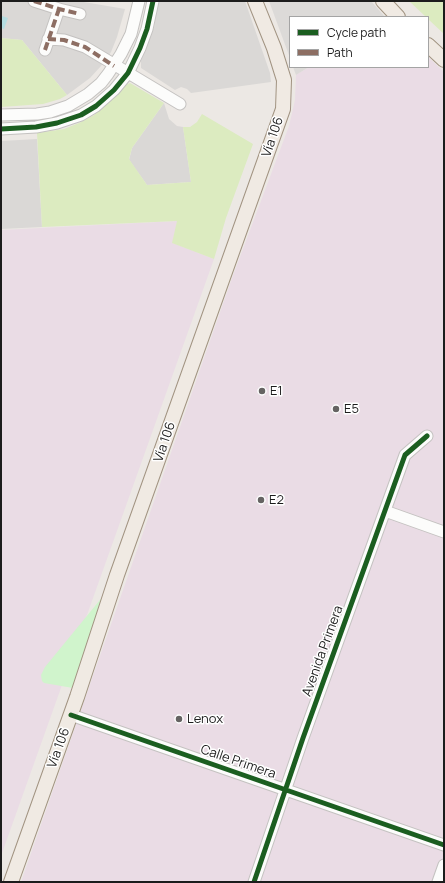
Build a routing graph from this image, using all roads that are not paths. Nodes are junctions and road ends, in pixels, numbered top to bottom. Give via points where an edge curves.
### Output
1 (34, 1) edge
2 (139, 1) edge
3 (153, 1) edge
4 (255, 1) edge
5 (383, 1) edge
6 (59, 9) junction
7 (80, 14) dead end
8 (397, 16) edge
9 (48, 39) junction
10 (429, 46) edge
11 (44, 50) dead end
12 (444, 60) edge
13 (114, 66) junction
14 (128, 73) junction
15 (180, 104) dead end
16 (1, 115) edge
17 (1, 129) edge
18 (427, 436) dead end
19 (385, 511) junction
20 (444, 532) edge
21 (71, 715) junction
22 (285, 790) junction
23 (444, 846) edge
24 (444, 865) edge
25 (11, 882) edge
26 (254, 882) edge
27 (438, 882) edge

1 - 6 street
2 - 13 street via 126,47
3 - 14 street via 147,28
4 - 21 main road, Vía 106 via 284,80 283,109 117,575
5 - 8 main road
6 - 7 street
6 - 9 street
9 - 11 street
9 - 13 street via 64,40 85,47
10 - 12 main road
13 - 14 street
13 - 16 street via 100,83 68,106 38,114
14 - 15 street
14 - 17 street via 96,106 69,120 36,127
18 - 19 street, Avenida Primera via 405,455
19 - 20 street
19 - 22 street, Avenida Primera
21 - 22 street, Calle Primera
21 - 25 main road, Vía 106
22 - 23 street, Calle Primera
22 - 26 street, Avenida Primera
24 - 27 street

